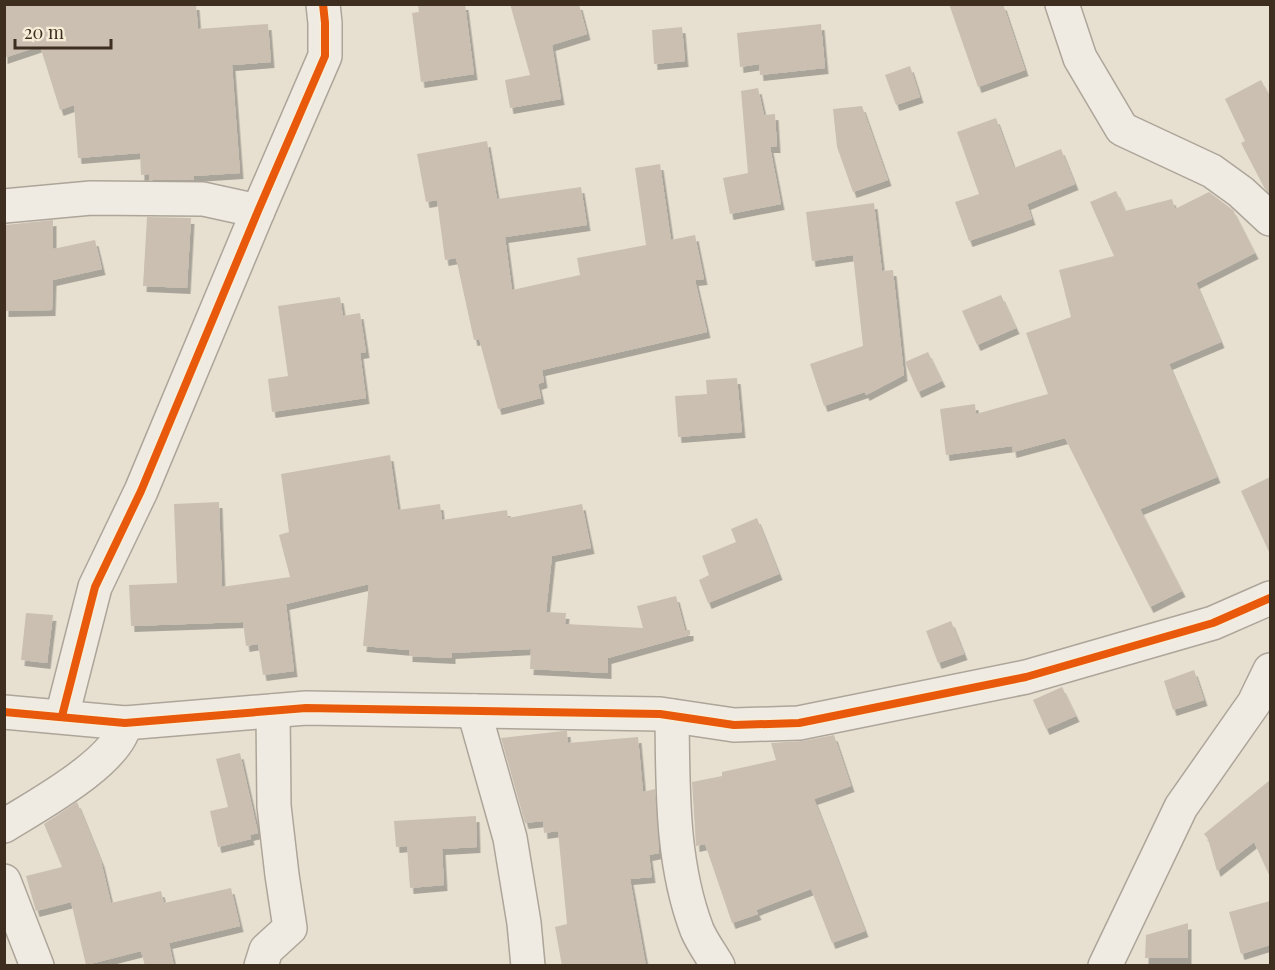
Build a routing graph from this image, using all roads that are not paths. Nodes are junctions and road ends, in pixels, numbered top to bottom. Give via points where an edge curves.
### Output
1 (323, 4) edge
2 (1062, 4) edge
3 (4, 206) edge
4 (258, 211) junction
5 (1270, 219) edge
6 (1270, 598) edge
7 (1270, 670) edge
8 (273, 711) junction
9 (474, 711) junction
10 (4, 712) edge
11 (62, 716) junction
12 (672, 716) junction
13 (125, 723) junction
14 (4, 826) edge
15 (4, 881) edge
16 (37, 966) edge
17 (261, 966) edge
18 (528, 966) edge
19 (718, 966) edge
20 (1105, 966) edge

1 - 4 street via 325,56
2 - 5 street via 1080,58 1122,129 1212,171
3 - 4 street via 90,198 203,199
4 - 11 street via 141,491 95,587
6 - 12 street via 1213,623 1026,677 799,723 734,725
7 - 20 street via 1254,703 1182,807
8 - 9 street
8 - 13 street
8 - 17 street via 274,806 290,928 266,950
9 - 12 street
9 - 18 street via 510,838
10 - 11 street
11 - 13 street
12 - 19 street via 674,821 687,896 698,932
13 - 14 street via 117,741 93,769
15 - 16 street

